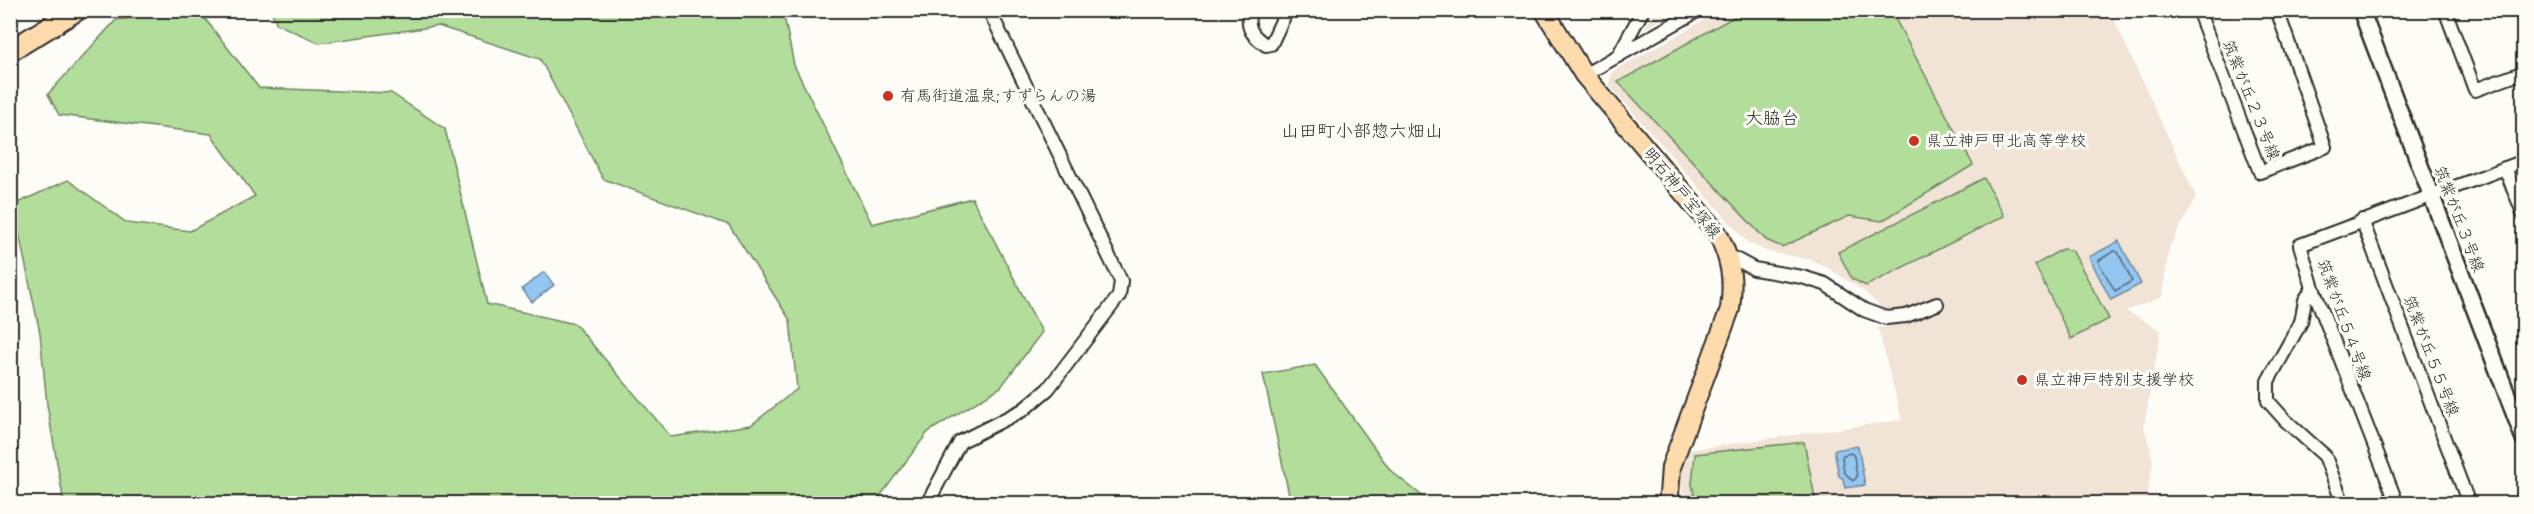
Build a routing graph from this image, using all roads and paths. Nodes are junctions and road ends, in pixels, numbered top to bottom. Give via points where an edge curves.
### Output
1 (77, 10) edge
2 (989, 10) edge
3 (1249, 10) edge
4 (1287, 10) edge
5 (1544, 10) edge
6 (1643, 10) edge
7 (1699, 10) edge
8 (2198, 10) edge
9 (2277, 10) edge
10 (2361, 10) edge
11 (2445, 10) edge
12 (10, 51) edge
13 (1618, 56) junction
14 (2523, 72) edge
15 (1584, 75) junction
16 (2523, 161) edge
17 (2505, 168) junction
18 (2431, 195) junction
19 (2523, 215) edge
20 (2362, 220) junction
21 (1728, 255) junction
22 (2313, 288) junction
23 (1937, 304) dead end
24 (2523, 439) edge
25 (927, 504) edge
26 (1671, 504) edge
27 (2343, 504) edge
28 (2397, 504) edge
29 (2469, 504) edge

1 - 12 highway
2 - 25 street via 1121,281 1119,296 1048,389 1023,410 960,442
3 - 4 street via 1247,24 1251,35 1266,45 1272,44
5 - 15 main road, 明石神戸宝塚線
6 - 13 street
7 - 13 street
8 - 9 street, 筑紫が丘２３号線 via 2260,172 2325,147
10 - 18 street, 筑紫が丘３号線
11 - 14 street via 2475,90
13 - 15 street
15 - 21 main road, 明石神戸宝塚線 via 1718,234
16 - 17 street, 筑紫が丘５４号線
17 - 18 street, 筑紫が丘５４号線
17 - 19 street
18 - 20 street, 筑紫が丘５４号線
18 - 24 street, 筑紫が丘３号線
20 - 22 street, 筑紫が丘５４号線 via 2300,245
20 - 29 street, 筑紫が丘５５号線
21 - 23 street via 1754,268 1825,284 1864,310 1886,318 1906,316
21 - 26 main road, 明石神戸宝塚線 via 1733,283 1730,309 1671,467
22 - 27 street via 2305,300 2301,322 2268,381 2268,401 2325,456
22 - 28 street, 筑紫が丘５４号線

